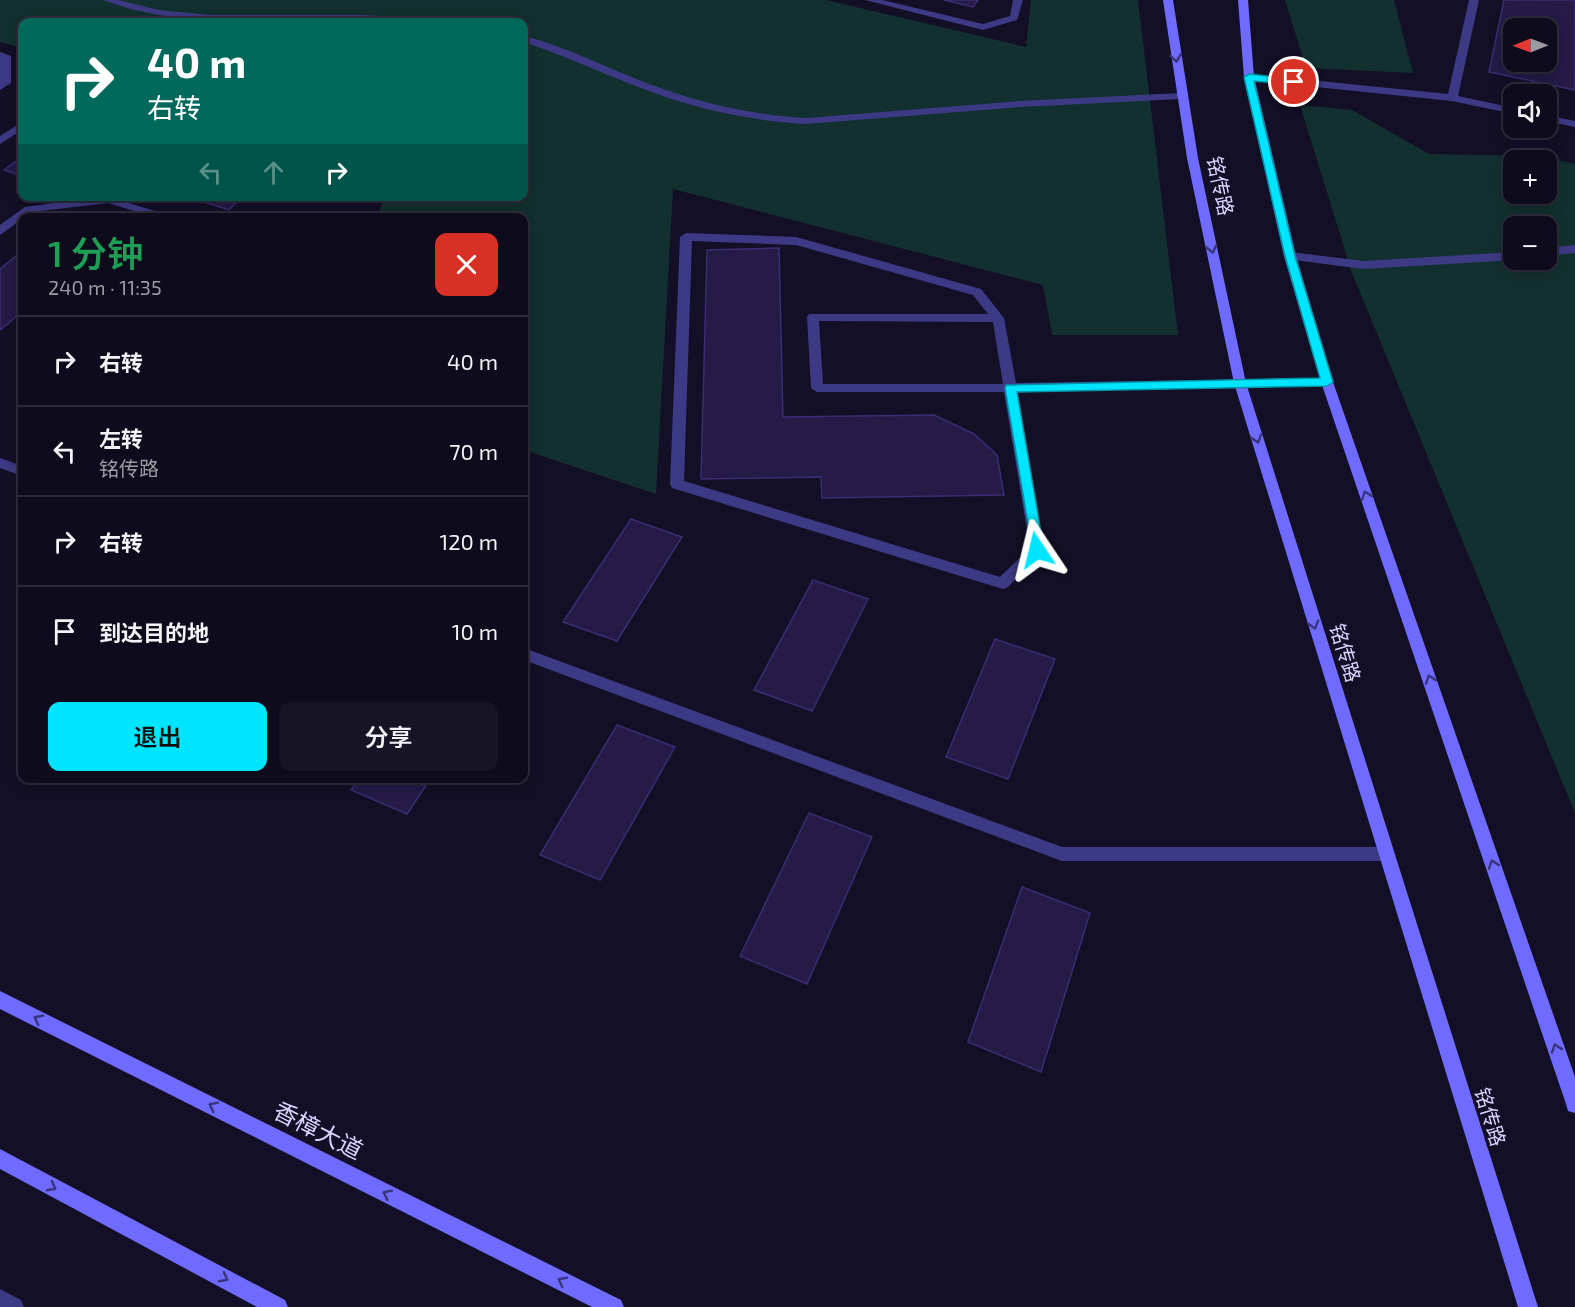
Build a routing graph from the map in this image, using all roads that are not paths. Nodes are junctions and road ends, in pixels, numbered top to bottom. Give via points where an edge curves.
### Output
1 (108, 0) edge
2 (870, 0) edge
3 (1018, 0) edge
4 (1168, 0) edge
5 (1243, 0) edge
6 (1474, 0) edge
7 (212, 18) edge
8 (298, 18) edge
9 (370, 18) edge
10 (528, 41) edge
11 (0, 55) edge
12 (1249, 77) junction
13 (0, 87) edge
14 (1181, 96) junction
15 (1452, 98) junction
16 (1503, 109) edge
17 (1557, 120) edge
18 (1575, 124) edge
19 (18, 128) edge
20 (0, 141) edge
21 (88, 201) edge
22 (120, 201) edge
23 (23, 213) edge
24 (157, 213) edge
25 (18, 217) edge
26 (0, 231) edge
27 (1575, 249) edge
28 (1557, 251) edge
29 (1290, 256) junction
30 (1503, 257) edge
31 (998, 318) junction
32 (1327, 382) junction
33 (1240, 383) junction
34 (1010, 388) junction
35 (0, 463) edge
36 (18, 470) edge
37 (528, 655) edge
38 (1385, 854) junction
39 (0, 1000) edge
40 (1575, 1104) edge
41 (0, 1159) edge
42 (0, 1299) edge
43 (14, 1307) edge
44 (278, 1307) edge
45 (614, 1307) edge
46 (1528, 1307) edge

1 - 7 street via 181,17
2 - 3 street via 983,27 1014,18
4 -> 14 main road, 铭传路
5 - 12 main road
6 - 15 street
8 - 9 street
10 - 14 street via 660,92 714,108 783,120
11 - 13 street via 6,56 6,83
12 - 15 street
12 - 29 main road
14 -> 33 main road, 铭传路
15 - 16 street
17 - 18 street
19 - 20 street
21 - 23 street via 28,209
22 - 24 street
25 - 26 street
27 - 28 street
29 - 30 street via 1364,265
29 - 32 main road
31 - 34 street
31 - 34 street via 813,316 817,388
31 - 34 street via 977,292 796,241 686,237 677,484 1003,583 1037,550
32 - 33 street
40 -> 32 main road
33 - 34 street
33 -> 38 main road, 铭传路
35 - 36 street
37 - 38 street via 1062,854
38 - 46 main road, 铭传路
45 -> 39 main road, 香樟大道
41 -> 44 main road
42 - 43 street

